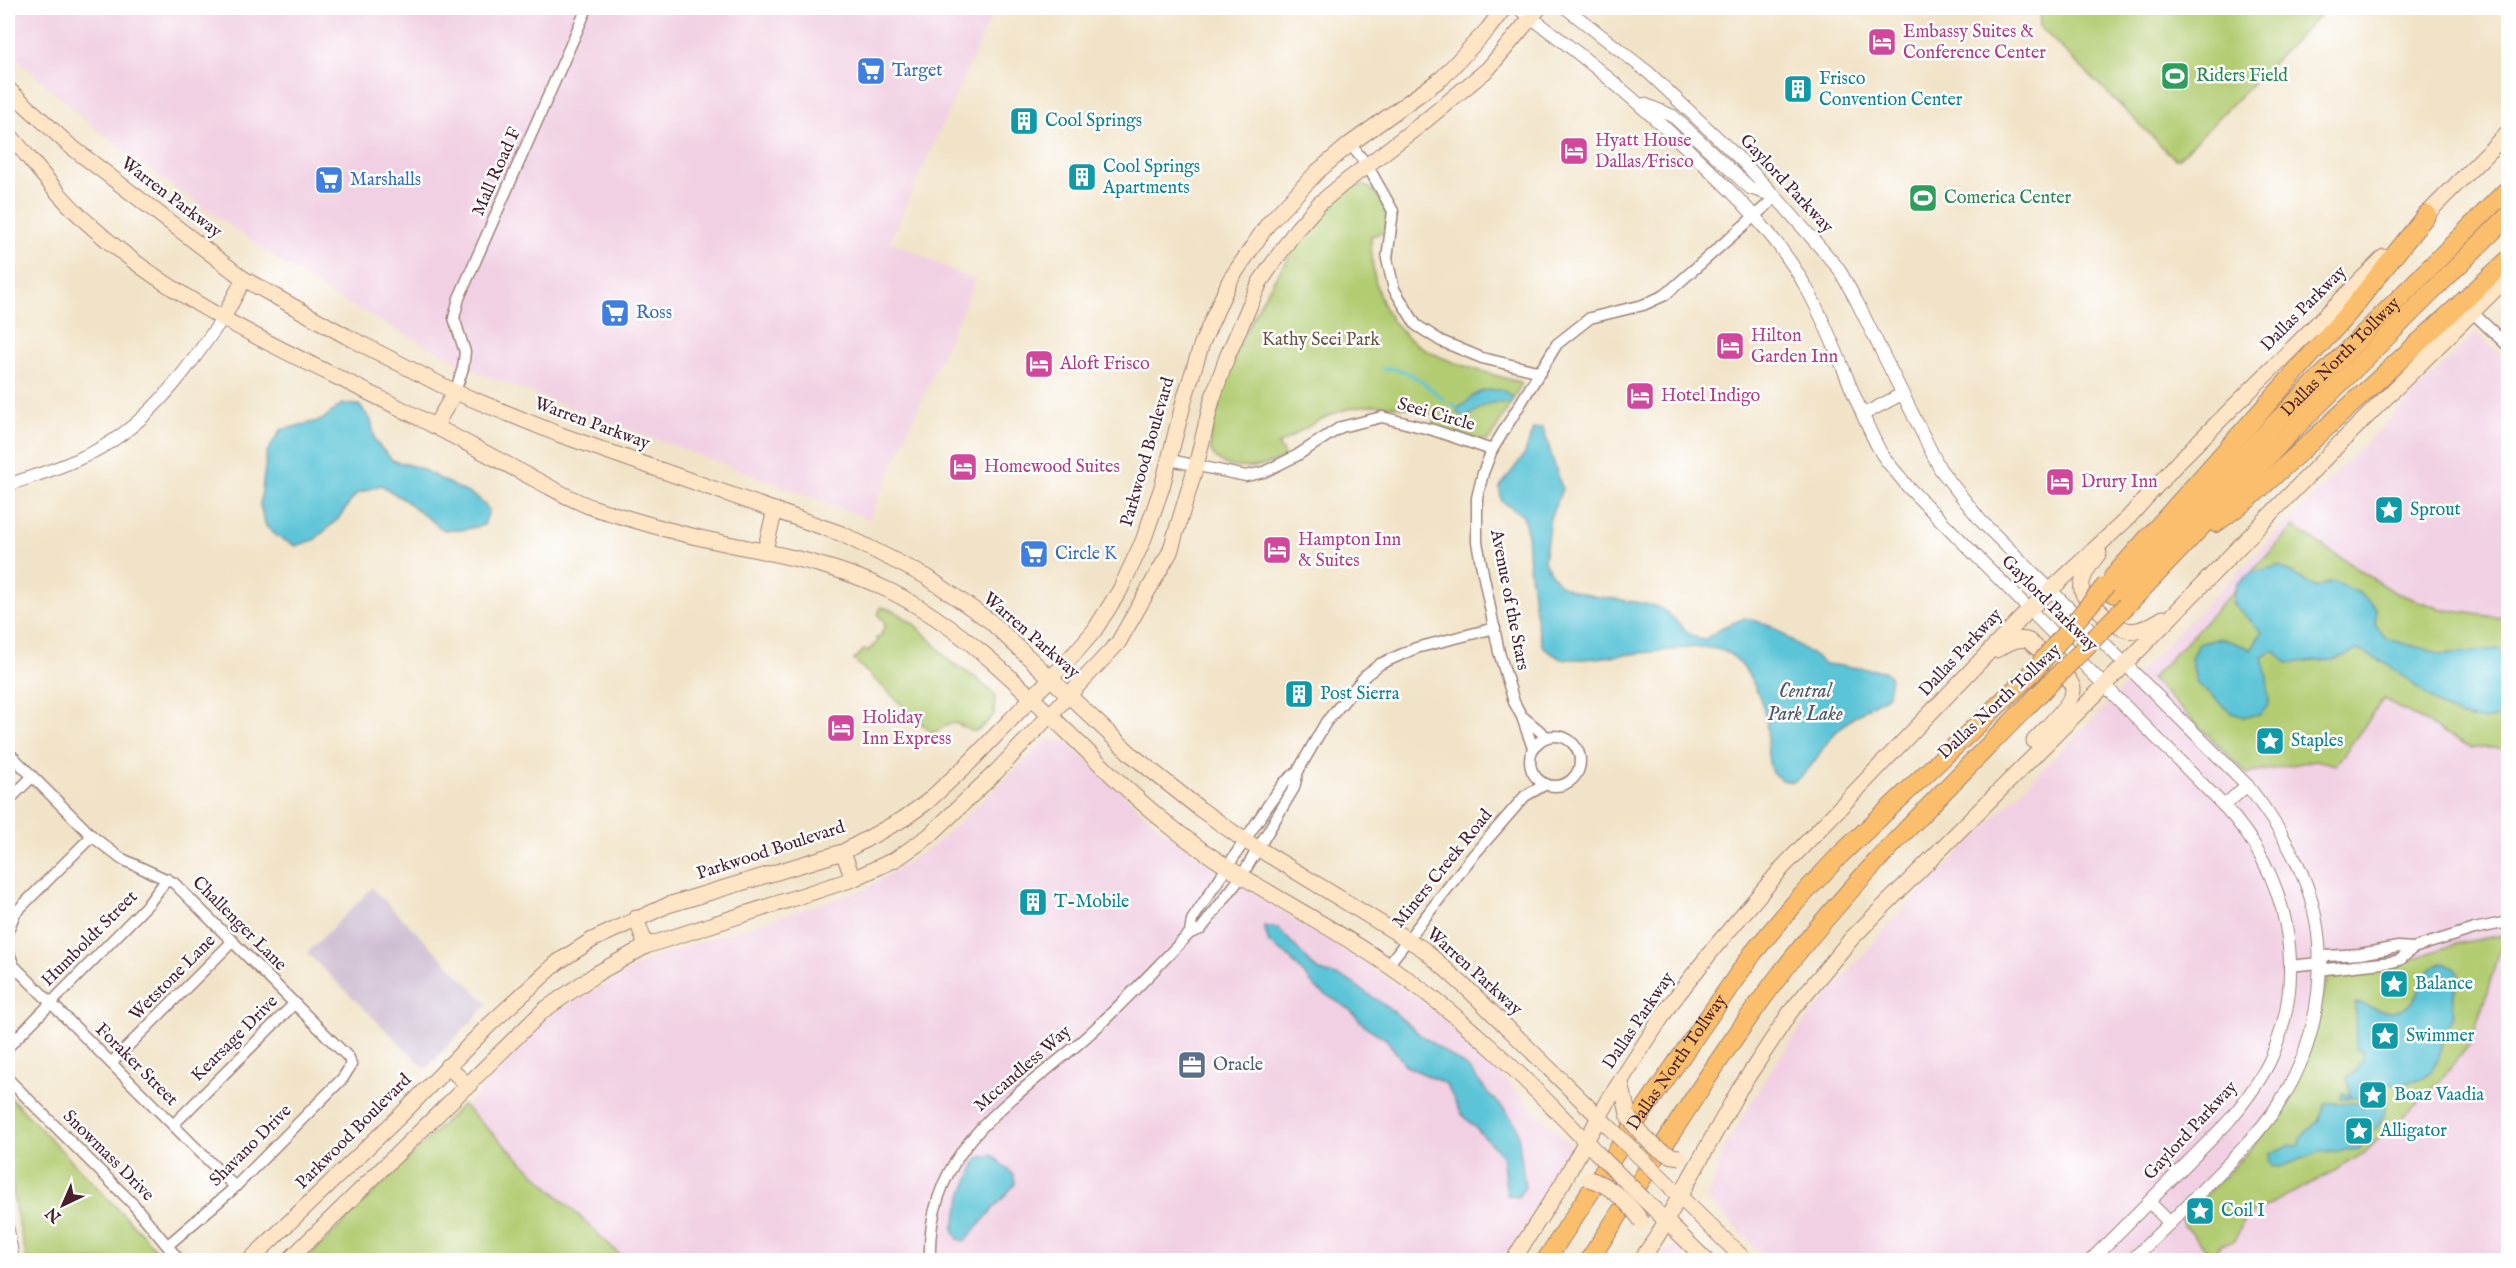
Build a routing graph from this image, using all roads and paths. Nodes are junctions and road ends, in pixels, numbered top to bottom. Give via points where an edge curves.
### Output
1 (587, 8) edge
2 (1504, 8) edge
3 (1518, 8) edge
4 (1566, 8) edge
5 (1536, 12) edge
6 (8, 88) edge
7 (1635, 101) junction
8 (2508, 132) edge
9 (8, 133) edge
10 (1350, 144) junction
11 (1367, 165) junction
12 (2508, 173) edge
13 (2508, 189) edge
14 (1776, 197) junction
15 (2427, 214) junction
16 (1755, 216) junction
17 (2508, 216) edge
18 (2508, 229) edge
19 (2438, 259) junction
20 (2508, 260) edge
21 (2453, 272) junction
22 (2508, 276) edge
23 (244, 279) junction
24 (2473, 313) junction
25 (223, 318) junction
26 (2508, 346) edge
27 (1541, 372) junction
28 (455, 392) junction
29 (1902, 394) junction
30 (1864, 414) junction
31 (435, 426) junction
32 (1492, 450) junction
33 (1170, 460) junction
34 (1196, 466) junction
35 (8, 485) edge
36 (775, 510) junction
37 (2128, 519) junction
38 (765, 550) junction
39 (2178, 552) junction
40 (2049, 590) junction
41 (2115, 595) junction
42 (2179, 608) junction
43 (2030, 609) junction
44 (1495, 628) junction
45 (1985, 656) junction
46 (2123, 665) junction
47 (1051, 678) junction
48 (2105, 685) junction
49 (1070, 696) junction
50 (1031, 699) junction
51 (1050, 717) junction
52 (1522, 717) junction
53 (1547, 737) junction
54 (1533, 748) junction
55 (8, 752) edge
56 (1298, 771) junction
57 (1533, 773) junction
58 (32, 777) junction
59 (1546, 784) junction
60 (2247, 786) junction
61 (1525, 796) junction
62 (8, 801) edge
63 (1985, 805) junction
64 (2224, 806) junction
65 (92, 836) junction
66 (1244, 840) junction
67 (1258, 848) junction
68 (843, 852) junction
69 (1227, 868) junction
70 (1241, 877) junction
71 (167, 879) junction
72 (853, 879) junction
73 (11, 915) edge
74 (636, 918) junction
75 (2508, 922) edge
76 (8, 930) edge
77 (1190, 933) junction
78 (1408, 938) junction
79 (233, 941) junction
80 (646, 946) junction
81 (8, 951) edge
82 (2319, 963) junction
83 (11, 965) edge
84 (1388, 965) junction
85 (2289, 966) junction
86 (50, 1003) junction
87 (295, 1003) junction
88 (8, 1047) edge
89 (111, 1064) junction
90 (351, 1065) joint
91 (447, 1066) junction
92 (8, 1079) edge
93 (1621, 1083) junction
94 (469, 1086) junction
95 (1605, 1122) junction
96 (173, 1125) junction
97 (1715, 1131) junction
98 (1591, 1147) junction
99 (1562, 1184) junction
100 (235, 1187) junction
101 (1675, 1191) junction
102 (2149, 1202) junction
103 (1620, 1213) junction
104 (1660, 1216) junction
105 (2170, 1223) junction
106 (8, 1230) edge
107 (168, 1245) junction
108 (1645, 1254) edge
109 (13, 1260) edge
110 (179, 1260) edge
111 (250, 1260) edge
112 (289, 1260) edge
113 (930, 1260) edge
114 (1513, 1260) edge
115 (1546, 1260) edge
116 (1589, 1260) edge
117 (1601, 1260) edge
118 (1706, 1260) edge
119 (1745, 1260) edge
120 (2091, 1260) edge
121 (2132, 1260) edge

1 - 28 street, Mall Road F via 459,298 454,318 465,352
2 - 10 main road, Parkwood Boulevard via 1442,78
3 - 5 street, Gaylord Parkway
4 - 14 street, Gaylord Parkway via 1649,73
5 - 7 street, Gaylord Parkway
5 - 11 main road via 1488,69
6 - 23 main road, Warren Parkway via 69,145
7 - 14 street via 1673,116 1750,188
7 - 16 street, Gaylord Parkway
8 - 15 main road, Dallas Parkway
9 - 25 main road via 90,226 152,273
10 - 11 street
10 - 33 main road, Parkwood Boulevard via 1317,172 1268,224 1230,280 1192,370
11 - 27 street via 1393,212 1387,258 1394,289 1416,325 1441,341 1482,358
11 - 34 main road via 1319,204 1260,282 1212,400
12 - 19 highway
13 - 19 highway, Dallas North Tollway
14 - 16 street, Avenue of the Stars
14 - 29 street, Gaylord Parkway via 1839,269
15 - 37 main road, Dallas Parkway via 2179,461
15 - 41 highway
16 - 27 street, Avenue of the Stars via 1665,295 1643,305 1590,318 1557,344
16 - 30 street, Gaylord Parkway via 1807,289
17 - 21 highway, Dallas North Tollway
18 - 21 highway
19 - 41 highway, Dallas North Tollway via 2279,419
20 - 39 highway via 2252,497
21 - 39 highway, Dallas North Tollway via 2293,430
22 - 24 main road
23 - 25 main road
23 - 28 main road, Warren Parkway
24 - 26 street
24 - 42 main road
25 - 31 main road
25 - 35 street via 181,379 152,411 124,433 86,456
27 - 32 street, Avenue of the Stars
28 - 31 main road
28 - 36 main road, Warren Parkway via 558,434
29 - 30 street
29 - 40 street, Gaylord Parkway via 1940,470 1981,521
30 - 43 street, Gaylord Parkway via 1881,452 1908,487
31 - 38 main road via 587,506 704,539
32 - 34 street, Seei Circle via 1382,417 1341,427 1263,472 1246,476
32 - 44 street, Avenue of the Stars via 1477,498 1478,542
33 - 34 street, Seei Circle
33 - 47 main road, Parkwood Boulevard via 1143,541 1120,590 1094,631
34 - 49 main road via 1170,552 1118,643
36 - 38 main road
36 - 47 main road, Warren Parkway via 842,534 927,577 990,621
37 - 40 main road, Dallas Parkway
37 - 42 main road via 2084,577 2081,590 2085,597 2118,628 2128,631 2150,627
38 - 50 main road via 836,570 894,593 960,636
39 - 41 highway, Dallas North Tollway
40 - 43 main road, Dallas Parkway
40 - 46 street, Gaylord Parkway
41 - 103 highway, Dallas North Tollway, bridge via 2041,692 1819,926 1741,1030
41 - 115 highway, Dallas North Tollway, bridge via 1839,856 1795,903 1753,953
42 - 46 main road
43 - 45 main road, Dallas Parkway
43 - 48 street, Gaylord Parkway
44 - 52 street, Avenue of the Stars via 1514,702
44 - 56 street via 1416,648 1373,669 1326,722
45 - 63 main road via 2023,638 2069,679 2073,688 2059,714 1996,784
45 - 93 main road, Dallas Parkway via 1782,868 1670,1006
46 - 48 main road
46 - 60 street, Gaylord Parkway
47 - 49 main road, Warren Parkway
47 - 50 main road, Parkwood Boulevard
48 - 63 main road
48 - 64 street, Gaylord Parkway
49 - 51 main road
49 - 66 main road, Warren Parkway via 1132,755
50 - 51 main road
50 - 68 main road, Parkwood Boulevard via 927,802
51 - 69 main road via 1161,820
51 - 72 main road via 929,836 896,859
52 - 53 street, Avenue of the Stars
52 - 54 street, Avenue of the Stars
53 - 54 street
53 - 59 street via 1568,740 1580,758 1577,772 1568,782
54 - 57 street
55 - 58 street, Challenger Lane
56 - 66 street, Mccandless Way via 1284,783
56 - 67 street, Mccandless Way via 1294,788
57 - 59 street
57 - 61 street, Miners Creek Road
58 - 62 street
58 - 65 street, Challenger Lane
59 - 61 street, Miners Creek Road
60 - 64 street
60 - 82 street, Gaylord Parkway via 2288,843 2303,876 2314,915
61 - 78 street, Miners Creek Road
63 - 97 main road via 1876,913 1791,1011
64 - 85 street, Gaylord Parkway via 2253,841 2274,880 2286,926
65 - 71 street, Challenger Lane via 120,858
65 - 73 street
66 - 67 main road, Warren Parkway
66 - 69 street, Mccandless Way
67 - 70 street, Mccandless Way
67 - 78 main road, Warren Parkway
68 - 72 main road
68 - 74 main road, Parkwood Boulevard via 701,894
69 - 70 main road
69 - 77 street, Mccandless Way via 1191,920
70 - 77 street, Mccandless Way via 1201,929
70 - 84 main road
71 - 79 street, Challenger Lane
71 - 86 street, Humboldt Street via 149,903
72 - 80 main road
73 - 76 street
74 - 80 main road
74 - 91 main road, Parkwood Boulevard via 558,962
75 - 82 street via 2413,948 2400,960 2382,964 2326,969
77 - 113 street, Mccandless Way via 1077,1044 975,1132 946,1177 934,1221
78 - 84 street, Miners Creek Road
78 - 95 main road, Warren Parkway via 1472,993
79 - 87 street, Challenger Lane
79 - 89 street, Wetstone Lane
80 - 94 main road via 544,1010
81 - 83 street, Foraker Street
82 - 85 street
82 - 105 street, Gaylord Parkway via 2312,1025 2302,1060 2287,1091 2250,1141
83 - 86 street, Foraker Street
84 - 98 main road via 1509,1064
85 - 102 street, Gaylord Parkway via 2287,998 2277,1039 2256,1085 2226,1124
86 - 88 street, Humboldt Street
86 - 89 street, Foraker Street
87 - 90 street, Challenger Lane via 345,1052
87 - 96 street, Kearsage Drive
89 - 96 street, Foraker Street
90 - 100 street, Shavano Drive via 344,1078
91 - 94 main road
91 - 111 main road, Parkwood Boulevard
92 - 107 street, Snowmass Drive via 133,1204
93 - 95 main road, Dallas Parkway
93 - 97 main road, bridge via 1629,1118 1659,1150 1680,1157 1700,1146
94 - 112 main road
95 - 98 main road, Dallas Parkway
95 - 101 main road, Warren Parkway, bridge
96 - 100 street, Foraker Street
97 - 101 main road
98 - 99 main road, Dallas Parkway
98 - 104 main road, bridge
99 - 108 main road, bridge via 1589,1179 1610,1189 1642,1222
99 - 114 main road, Dallas Parkway
100 - 107 street, Shavano Drive
101 - 104 main road
101 - 119 main road, Warren Parkway
102 - 105 street
102 - 120 street, Gaylord Parkway
103 - 116 highway, Dallas North Tollway
103 - 117 highway
104 - 108 main road
104 - 118 main road
105 - 121 street, Gaylord Parkway
106 - 109 street
107 - 110 street, Snowmass Drive

